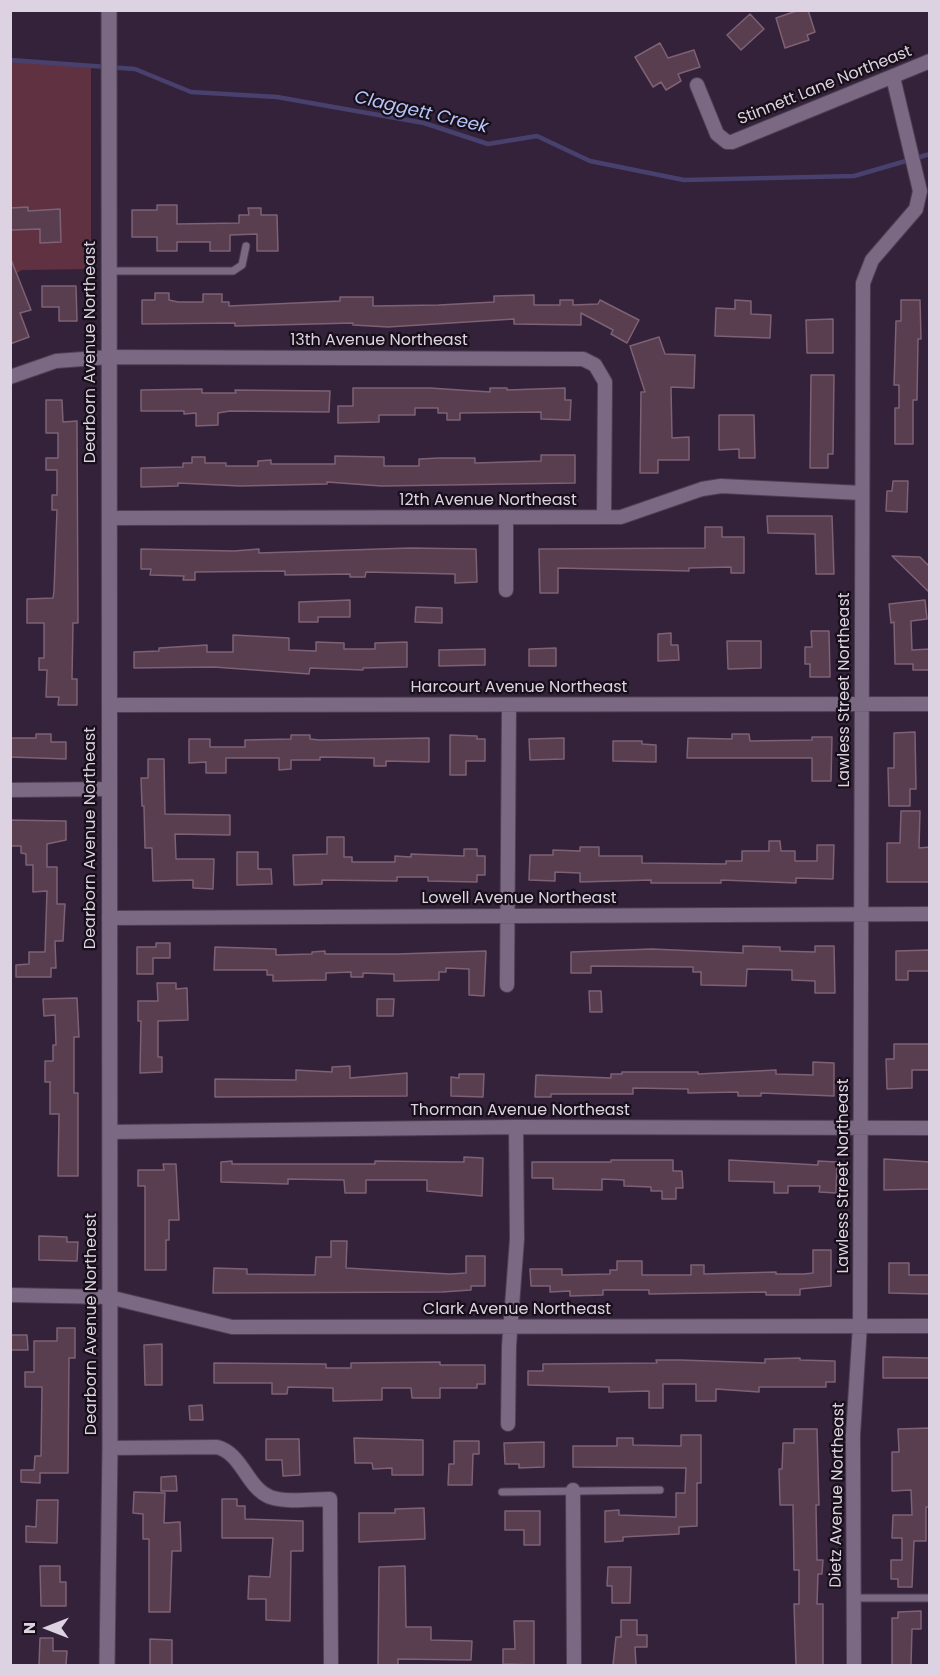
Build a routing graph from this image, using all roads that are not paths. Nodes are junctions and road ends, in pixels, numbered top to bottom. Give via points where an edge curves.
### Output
1 (109, 16) edge
2 (930, 60) edge
3 (893, 77) junction
4 (698, 85) dead end
5 (246, 246) dead end
6 (110, 271) junction
7 (110, 357) junction
8 (10, 377) edge
9 (862, 493) junction
10 (506, 517) junction
11 (604, 517) junction
12 (109, 518) junction
13 (506, 590) dead end
14 (861, 703) junction
15 (930, 704) edge
16 (109, 705) junction
17 (509, 705) junction
18 (109, 789) junction
19 (10, 790) edge
20 (861, 914) junction
21 (930, 914) edge
22 (507, 916) junction
23 (109, 918) junction
24 (507, 985) dead end
25 (516, 1127) junction
26 (861, 1128) junction
27 (930, 1128) edge
28 (110, 1132) junction
29 (10, 1294) edge
30 (110, 1297) junction
31 (860, 1325) junction
32 (511, 1326) junction
33 (930, 1326) edge
34 (508, 1424) dead end
35 (110, 1448) junction
36 (660, 1490) dead end
37 (573, 1491) junction
38 (502, 1492) dead end
39 (854, 1598) junction
40 (930, 1598) edge
41 (107, 1665) edge
42 (331, 1665) edge
43 (574, 1665) edge
44 (854, 1665) edge

1 - 6 street, Dearborn Avenue Northeast
2 - 3 street, Stinnett Lane Northeast
3 - 4 street, Stinnett Lane Northeast via 727,142 717,134
3 - 9 street, Lawless Street Northeast via 920,182 920,199 916,209 872,260 862,283
5 - 6 lane via 242,265 233,271
6 - 7 street, Dearborn Avenue Northeast
7 - 8 street, 13th Avenue Northeast via 56,360
7 - 11 street, 13th Avenue Northeast via 583,359 595,365 605,382
7 - 12 street, Dearborn Avenue Northeast
9 - 11 street, 12th Avenue Northeast via 721,486 675,497 635,514
9 - 14 street, Lawless Street Northeast
10 - 11 street, 12th Avenue Northeast
10 - 12 street, 12th Avenue Northeast
10 - 13 street
12 - 16 street, Dearborn Avenue Northeast
14 - 15 street, Harcourt Avenue Northeast
14 - 17 street, Harcourt Avenue Northeast
14 - 20 street, Lawless Street Northeast
16 - 17 street, Harcourt Avenue Northeast
16 - 18 street, Dearborn Avenue Northeast
17 - 22 street
18 - 19 street
18 - 23 street, Dearborn Avenue Northeast
20 - 21 street, Lowell Avenue Northeast
20 - 22 street, Lowell Avenue Northeast
20 - 26 street, Lawless Street Northeast
22 - 23 street, Lowell Avenue Northeast
22 - 24 street
23 - 28 street, Dearborn Avenue Northeast
25 - 26 street, Thorman Avenue Northeast
25 - 28 street, Thorman Avenue Northeast
25 - 32 street via 517,1246
26 - 27 street, Thorman Avenue Northeast
26 - 31 street, Lawless Street Northeast
28 - 30 street, Dearborn Avenue Northeast
29 - 30 street, Clark Avenue Northeast
30 - 32 street, Clark Avenue Northeast via 232,1328
30 - 35 street, Dearborn Avenue Northeast
31 - 32 street, Clark Avenue Northeast
31 - 33 street, Clark Avenue Northeast
31 - 39 street, Dietz Avenue Northeast via 853,1435
32 - 34 street
35 - 41 street, Dearborn Avenue Northeast
35 - 42 street via 225,1449 267,1496 330,1499
36 - 37 lane
37 - 38 lane
37 - 43 street
39 - 40 lane
39 - 44 street, Dietz Avenue Northeast

